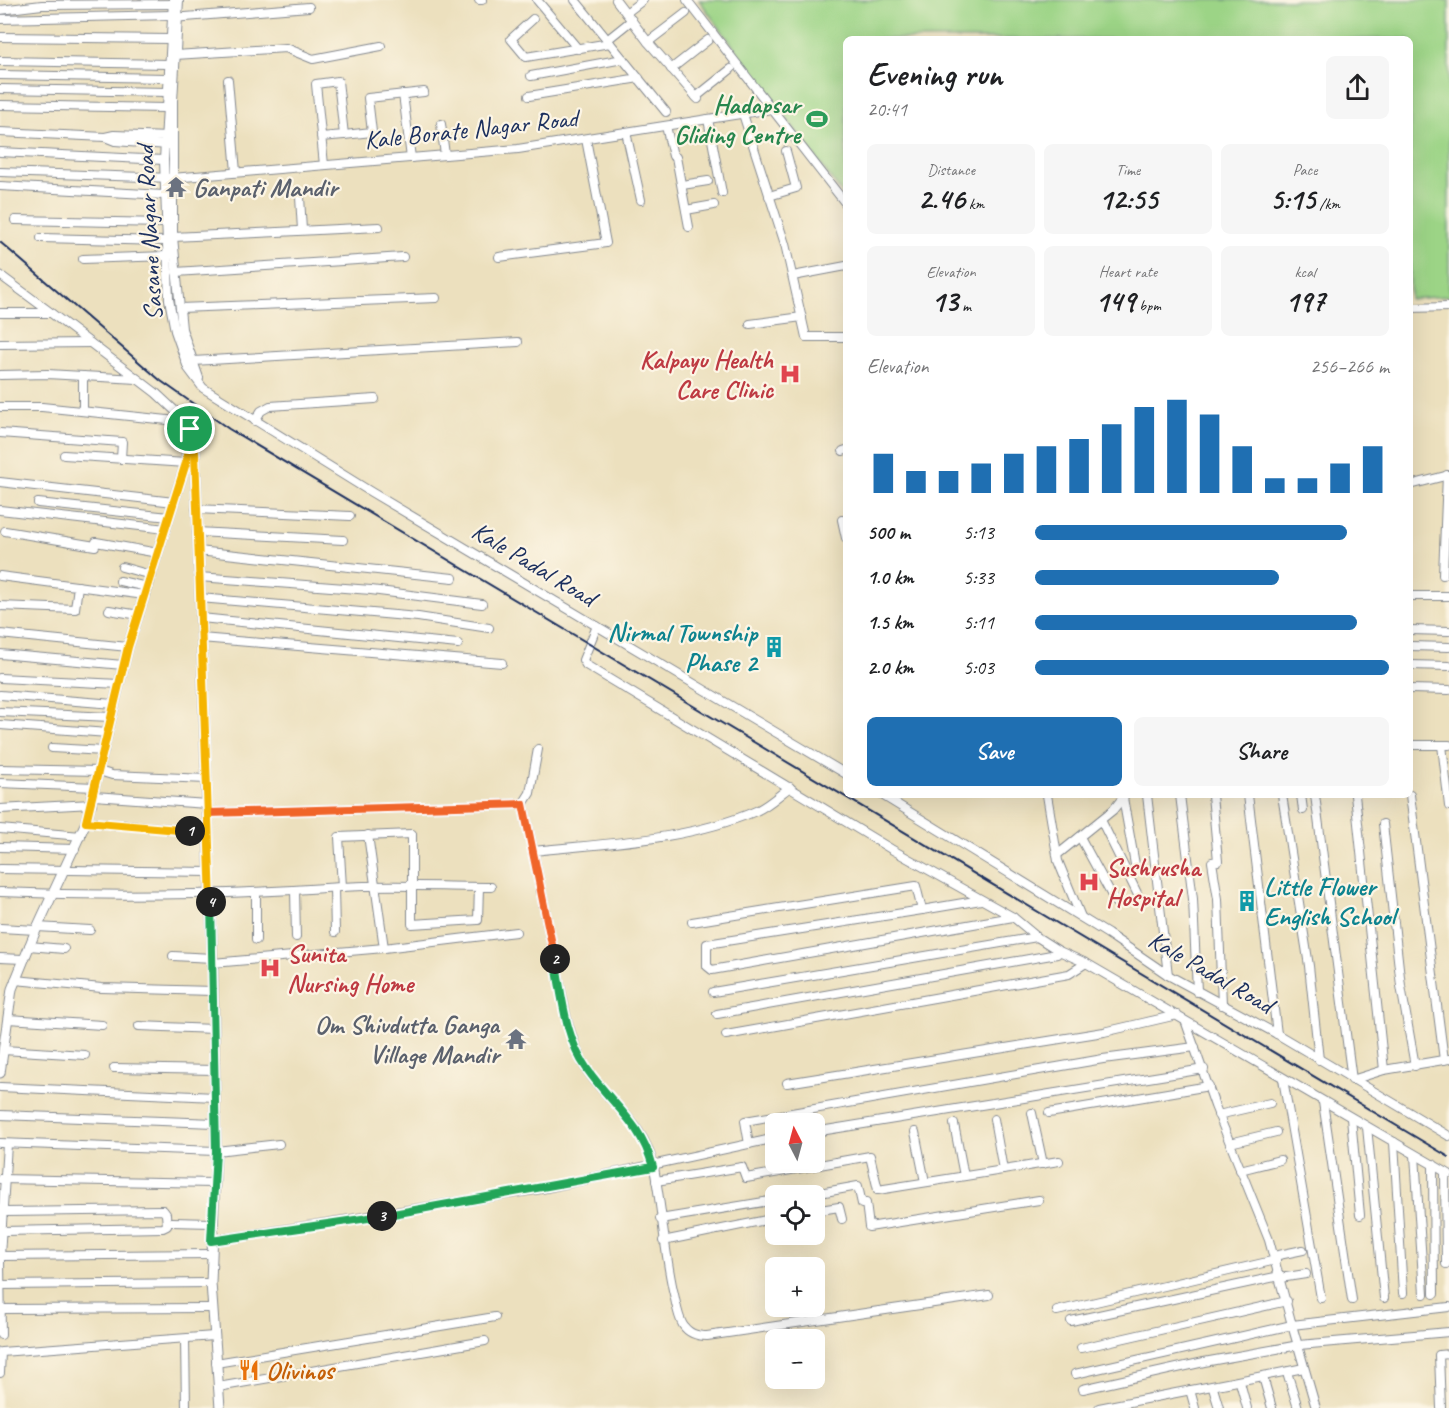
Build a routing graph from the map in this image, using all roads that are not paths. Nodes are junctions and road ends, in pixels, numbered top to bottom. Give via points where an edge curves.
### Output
1 (537, 0) edge
2 (575, 0) edge
3 (616, 0) edge
4 (643, 0) edge
5 (687, 0) edge
6 (174, 1) edge
7 (309, 7) dead end
8 (0, 10) edge
9 (626, 13) junction
10 (686, 13) dead end
11 (173, 17) junction
12 (0, 19) edge
13 (533, 19) dead end
14 (632, 20) junction
15 (0, 38) edge
16 (170, 39) junction
17 (708, 40) dead end
18 (608, 41) junction
19 (648, 42) junction
20 (381, 46) dead end
21 (578, 49) junction
22 (175, 54) junction
23 (623, 59) junction
24 (0, 61) edge
25 (168, 64) junction
26 (671, 69) junction
27 (731, 69) dead end
28 (0, 75) edge
29 (531, 76) dead end
30 (167, 78) junction
31 (639, 78) junction
32 (228, 80) dead end
33 (0, 89) edge
34 (166, 92) junction
35 (424, 92) dead end
36 (403, 94) junction
37 (530, 96) dead end
38 (0, 105) edge
39 (165, 108) junction
40 (772, 110) junction
41 (666, 112) dead end
42 (743, 114) junction
43 (708, 119) junction
44 (441, 124) dead end
45 (666, 126) junction
46 (0, 132) edge
47 (626, 132) junction
48 (344, 135) junction
49 (321, 137) junction
50 (586, 139) junction
51 (168, 141) junction
52 (786, 151) dead end
53 (0, 152) edge
54 (445, 155) junction
55 (411, 158) junction
56 (164, 160) junction
57 (324, 165) junction
58 (0, 172) edge
59 (236, 172) junction
60 (168, 178) junction
61 (708, 181) dead end
62 (682, 185) junction
63 (0, 186) edge
64 (722, 193) dead end
65 (164, 195) junction
66 (769, 196) junction
67 (300, 197) dead end
68 (641, 200) dead end
69 (843, 200) edge
70 (714, 205) dead end
71 (686, 210) junction
72 (15, 220) dead end
73 (164, 223) junction
74 (379, 227) dead end
75 (689, 227) dead end
76 (302, 230) junction
77 (41, 238) dead end
78 (169, 239) junction
79 (166, 256) junction
80 (403, 257) dead end
81 (498, 257) dead end
82 (83, 259) dead end
83 (843, 267) edge
84 (176, 272) junction
85 (0, 274) edge
86 (793, 276) junction
87 (436, 298) dead end
88 (1449, 307) edge
89 (180, 308) junction
90 (1413, 308) edge
91 (0, 313) edge
92 (51, 313) junction
93 (802, 317) junction
94 (750, 324) dead end
95 (843, 337) edge
96 (518, 342) dead end
97 (90, 343) junction
98 (0, 344) edge
99 (194, 362) junction
100 (0, 375) edge
101 (83, 376) junction
102 (139, 379) junction
103 (203, 388) junction
104 (375, 399) dead end
105 (0, 407) edge
106 (83, 411) junction
107 (255, 421) junction
108 (188, 425) junction
109 (0, 433) edge
110 (64, 455) dead end
111 (121, 459) junction
112 (186, 463) junction
113 (1448, 475) edge
114 (0, 482) edge
115 (1413, 484) edge
116 (174, 502) junction
117 (38, 503) dead end
118 (196, 508) junction
119 (0, 510) edge
120 (350, 516) dead end
121 (169, 517) junction
122 (842, 519) dead end
123 (843, 524) edge
124 (166, 529) junction
125 (5, 531) dead end
126 (197, 532) junction
127 (342, 540) dead end
128 (198, 551) junction
129 (158, 553) junction
130 (1446, 559) edge
131 (122, 567) dead end
132 (151, 575) junction
133 (1443, 575) dead end
134 (0, 576) edge
135 (199, 577) junction
136 (453, 578) dead end
137 (120, 580) dead end
138 (78, 586) junction
139 (146, 591) junction
140 (1413, 596) edge
141 (1449, 596) edge
142 (200, 598) junction
143 (482, 604) dead end
144 (0, 606) edge
145 (109, 610) dead end
146 (139, 615) junction
147 (201, 618) junction
148 (597, 626) junction
149 (489, 628) dead end
150 (1413, 630) edge
151 (1449, 631) edge
152 (0, 634) edge
153 (201, 638) junction
154 (458, 644) dead end
155 (1413, 646) edge
156 (128, 647) junction
157 (1449, 647) edge
158 (0, 654) edge
159 (502, 663) dead end
160 (123, 665) junction
161 (1413, 665) edge
162 (1449, 666) edge
163 (0, 678) edge
164 (119, 684) junction
165 (1413, 688) edge
166 (1449, 690) edge
167 (0, 695) edge
168 (114, 704) junction
169 (0, 712) edge
170 (111, 717) junction
171 (0, 725) edge
172 (108, 733) junction
173 (1413, 745) edge
174 (1445, 745) edge
175 (52, 748) dead end
176 (538, 749) dead end
177 (104, 751) junction
178 (0, 769) edge
179 (99, 771) junction
180 (843, 772) edge
181 (207, 779) junction
182 (0, 783) edge
183 (790, 787) junction
184 (94, 796) junction
185 (887, 798) edge
186 (1048, 798) edge
187 (1123, 798) edge
188 (1124, 798) edge
189 (1147, 798) edge
190 (1180, 798) edge
191 (1212, 798) edge
192 (1248, 798) edge
193 (1282, 798) edge
194 (1301, 798) edge
195 (1314, 798) edge
196 (1355, 798) edge
197 (1410, 798) edge
198 (523, 804) junction
199 (1449, 806) edge
200 (207, 808) junction
201 (0, 809) edge
202 (1303, 810) dead end
203 (1101, 820) junction
204 (86, 822) junction
205 (1383, 824) dead end
206 (0, 829) edge
207 (208, 832) junction
208 (368, 835) junction
209 (81, 836) junction
210 (1080, 837) junction
211 (0, 847) edge
212 (75, 849) junction
213 (533, 851) junction
214 (1057, 855) junction
215 (0, 869) edge
216 (65, 869) junction
217 (1137, 870) dead end
218 (210, 872) junction
219 (375, 887) junction
220 (412, 887) junction
221 (478, 887) junction
222 (338, 888) junction
223 (491, 888) dead end
224 (295, 890) junction
225 (0, 891) edge
226 (256, 892) junction
227 (1137, 893) dead end
228 (53, 894) junction
229 (211, 895) junction
230 (981, 900) junction
231 (1116, 903) dead end
232 (922, 910) junction
233 (1013, 917) junction
234 (1081, 917) junction
235 (692, 922) dead end
236 (0, 928) edge
237 (37, 928) junction
238 (90, 930) dead end
239 (335, 932) dead end
240 (516, 932) dead end
241 (296, 937) dead end
242 (1037, 937) junction
243 (256, 940) dead end
244 (29, 946) junction
245 (384, 948) junction
246 (64, 950) dead end
247 (1059, 951) junction
248 (173, 957) dead end
249 (0, 958) edge
250 (23, 959) junction
251 (213, 960) junction
252 (1086, 963) junction
253 (1168, 975) junction
254 (15, 980) junction
255 (213, 991) junction
256 (713, 992) dead end
257 (1197, 992) junction
258 (1157, 1004) junction
259 (1222, 1005) junction
260 (717, 1014) dead end
261 (1177, 1015) junction
262 (8, 1019) junction
263 (1155, 1022) junction
264 (1186, 1023) junction
265 (102, 1025) dead end
266 (139, 1026) dead end
267 (214, 1029) junction
268 (1276, 1034) junction
269 (726, 1035) dead end
270 (1195, 1047) junction
271 (2, 1052) edge
272 (86, 1055) dead end
273 (1319, 1060) junction
274 (1447, 1060) edge
275 (1415, 1066) junction
276 (114, 1068) dead end
277 (1204, 1069) junction
278 (214, 1070) junction
279 (1384, 1070) junction
280 (0, 1071) edge
281 (1283, 1079) junction
282 (1352, 1080) junction
283 (788, 1083) dead end
284 (1209, 1086) junction
285 (0, 1088) edge
286 (215, 1097) junction
287 (1323, 1102) junction
288 (1270, 1103) dead end
289 (1032, 1113) dead end
290 (1048, 1113) dead end
291 (1218, 1114) junction
292 (0, 1115) edge
293 (1351, 1118) junction
294 (994, 1119) dead end
295 (215, 1123) junction
296 (954, 1124) dead end
297 (1367, 1127) junction
298 (825, 1130) edge
299 (915, 1131) dead end
300 (1276, 1132) dead end
301 (1449, 1136) edge
302 (765, 1140) edge
303 (1394, 1142) junction
304 (1230, 1143) junction
305 (4, 1144) edge
306 (279, 1144) dead end
307 (749, 1144) junction
308 (216, 1151) junction
309 (1415, 1155) junction
310 (1280, 1160) dead end
311 (1059, 1161) dead end
312 (1043, 1164) junction
313 (1433, 1164) junction
314 (653, 1167) junction
315 (1003, 1170) junction
316 (1240, 1170) junction
317 (1447, 1173) edge
318 (964, 1176) junction
319 (2, 1180) edge
320 (656, 1181) junction
321 (925, 1182) junction
322 (214, 1183) junction
323 (825, 1192) edge
324 (1039, 1200) dead end
325 (765, 1202) edge
326 (825, 1209) edge
327 (4, 1212) junction
328 (1360, 1215) dead end
329 (660, 1219) junction
330 (842, 1219) dead end
331 (765, 1220) edge
332 (172, 1222) dead end
333 (212, 1223) junction
334 (3, 1231) junction
335 (211, 1241) junction
336 (663, 1241) junction
337 (1303, 1250) dead end
338 (211, 1254) junction
339 (0, 1257) edge
340 (1275, 1258) junction
341 (1446, 1264) dead end
342 (1306, 1274) dead end
343 (1280, 1277) junction
344 (211, 1283) junction
345 (0, 1285) edge
346 (1403, 1293) dead end
347 (1424, 1294) dead end
348 (1434, 1294) dead end
349 (989, 1295) dead end
350 (1321, 1298) dead end
351 (1384, 1298) dead end
352 (1352, 1300) dead end
353 (1287, 1301) junction
354 (1449, 1306) edge
355 (213, 1308) junction
356 (1, 1309) edge
357 (1057, 1311) dead end
358 (495, 1317) dead end
359 (1071, 1321) dead end
360 (1292, 1325) junction
361 (1449, 1332) edge
362 (2, 1335) dead end
363 (214, 1336) junction
364 (185, 1339) junction
365 (485, 1341) dead end
366 (1299, 1346) junction
367 (1081, 1348) dead end
368 (1449, 1354) edge
369 (216, 1363) junction
370 (1304, 1368) junction
371 (1287, 1372) junction
372 (0, 1373) edge
373 (1075, 1374) dead end
374 (1263, 1377) junction
375 (1240, 1382) junction
376 (218, 1387) junction
377 (1213, 1388) junction
378 (1445, 1388) edge
379 (1083, 1389) dead end
380 (1190, 1390) junction
381 (186, 1408) edge
382 (220, 1408) edge
383 (1099, 1408) edge
384 (1195, 1408) edge
385 (1219, 1408) edge
386 (1247, 1408) edge
387 (1272, 1408) edge
388 (1298, 1408) edge
389 (1316, 1408) edge
390 (1441, 1408) edge

1 - 21 street
2 - 18 street
3 - 9 street
4 - 9 street
5 - 40 street
6 - 8 street
6 - 11 street, Sasane Nagar Road
7 - 11 street
9 - 14 street
10 - 19 street
11 - 12 street
11 - 16 street, Sasane Nagar Road
11 - 22 street, Sasane Nagar Road
13 - 21 street via 511,39 526,57
14 - 18 street
14 - 19 street
15 - 16 street
16 - 25 street, Sasane Nagar Road
17 - 26 street
18 - 21 street
18 - 23 street
19 - 26 street
20 - 22 street via 313,59 286,48
22 - 51 street, Sasane Nagar Road
23 - 29 street
23 - 31 street
24 - 25 street
25 - 30 street, Sasane Nagar Road
26 - 27 street via 697,98
28 - 30 street
30 - 34 street, Sasane Nagar Road
31 - 37 street
31 - 41 street
32 - 59 street
33 - 34 street
34 - 39 street, Sasane Nagar Road
35 - 36 street
36 - 48 street via 368,98 372,132
36 - 55 street
38 - 39 street
39 - 51 street, Sasane Nagar Road
40 - 42 street, Kale Borate Nagar Road
40 - 69 street
42 - 43 street, Kale Borate Nagar Road
42 - 66 street
43 - 45 street, Kale Borate Nagar Road
43 - 64 street
44 - 54 street
45 - 47 street, Kale Borate Nagar Road
45 - 62 street
46 - 51 street
47 - 50 street, Kale Borate Nagar Road
47 - 68 street
48 - 49 street
48 - 49 street via 338,81 316,84
49 - 57 street
50 - 54 street, Kale Borate Nagar Road
50 - 81 street via 606,243
51 - 56 street, Sasane Nagar Road
51 - 60 street, Sasane Nagar Road
52 - 66 street via 796,188
53 - 56 street
54 - 55 street, Kale Borate Nagar Road
55 - 57 street, Kale Borate Nagar Road
56 - 60 street, Sasane Nagar Road
57 - 59 street, Kale Borate Nagar Road
58 - 60 street, Kale Borate Nagar Road
59 - 60 street, Kale Borate Nagar Road
60 - 65 street, Sasane Nagar Road
60 - 78 street, Sasane Nagar Road
61 - 62 street
62 - 71 street
63 - 65 street
65 - 73 street, Sasane Nagar Road
66 - 86 street
67 - 76 street
70 - 71 street
71 - 75 street
72 - 73 street
73 - 78 street, Sasane Nagar Road
74 - 76 street
76 - 78 street
77 - 78 street
78 - 79 street, Sasane Nagar Road
78 - 84 street, Sasane Nagar Road
79 - 82 street
79 - 103 street, Sasane Nagar Road via 175,331 188,368
80 - 84 street
83 - 86 street
84 - 89 street, Sasane Nagar Road
85 - 92 street
86 - 93 street
87 - 89 street
88 - 90 street
89 - 99 street, Sasane Nagar Road
91 - 92 street
92 - 97 street
93 - 94 street
93 - 95 street via 807,337
96 - 99 street
97 - 98 street
97 - 102 street
99 - 103 street, Sasane Nagar Road
100 - 101 street
101 - 102 street
101 - 106 street
102 - 108 street
103 - 107 street, Kale Padal Road
104 - 107 street via 270,406
105 - 106 street
106 - 108 street
107 - 148 street, Kale Padal Road
108 - 112 main road
108 - 118 main road via 195,452
109 - 111 street via 122,442
110 - 111 street
111 - 112 street
112 - 116 main road
113 - 115 street
113 - 130 street
114 - 116 street
116 - 121 main road
117 - 121 street
118 - 120 street
118 - 126 main road
119 - 124 street
121 - 124 main road
122 - 123 street
124 - 129 main road
125 - 129 street
126 - 127 street
126 - 128 main road
128 - 135 main road
128 - 136 street
129 - 132 main road
130 - 133 street
131 - 132 street
132 - 139 main road
134 - 138 street
135 - 142 main road
135 - 143 street via 371,590
137 - 139 street
138 - 139 street
138 - 144 street via 75,609
139 - 146 main road
140 - 141 street
142 - 147 main road
142 - 149 street via 418,617
145 - 146 street
146 - 156 main road
147 - 153 main road
147 - 154 street
148 - 180 street, Kale Padal Road
148 - 183 street via 584,655 586,665
150 - 151 street
152 - 156 street
153 - 159 street
153 - 181 main road
155 - 157 street
156 - 160 main road
158 - 160 street
160 - 164 main road
161 - 162 street
163 - 164 street
164 - 168 main road
165 - 166 street
167 - 168 street
168 - 170 main road
169 - 170 street
170 - 172 main road
171 - 172 street
172 - 177 main road
173 - 174 street
174 - 199 street
175 - 177 street
176 - 198 street via 530,793
177 - 179 main road
178 - 179 street
179 - 181 street via 112,775
179 - 184 main road
181 - 200 main road
182 - 184 street
183 - 213 street via 757,811 697,830
183 - 230 street
184 - 200 street
184 - 201 street
184 - 204 main road
185 - 234 street, Kale Padal Road
186 - 214 street
187 - 203 street
188 - 217 street
189 - 253 street
190 - 257 street via 1193,899
191 - 259 street via 1218,861 1212,862 1218,899
192 - 268 street
193 - 273 street via 1309,966
194 - 202 street
195 - 282 street
196 - 279 street
197 - 274 street
198 - 200 street
198 - 213 street
200 - 207 main road
203 - 210 street
203 - 227 street
204 - 207 street
204 - 209 main road
205 - 275 street via 1401,986
206 - 209 street
207 - 218 main road
208 - 219 street
208 - 220 street via 412,834
208 - 222 street via 339,837
209 - 212 main road
210 - 214 street
210 - 231 street
211 - 212 street
212 - 216 main road
213 - 314 street via 574,1046 586,1068 639,1130
214 - 234 street
215 - 216 street
216 - 218 street
216 - 228 main road
218 - 229 main road
219 - 220 street
219 - 222 street
219 - 245 street
220 - 221 street
220 - 221 street via 412,924 478,920
221 - 223 street
222 - 224 street
222 - 239 street
224 - 226 street
224 - 241 street
225 - 228 street
226 - 229 street
226 - 243 street
228 - 229 street
228 - 237 main road
229 - 251 main road
230 - 232 street
230 - 233 street
232 - 233 street via 707,944 707,966 712,970
232 - 235 street via 916,885
233 - 242 street
234 - 253 street, Kale Padal Road
236 - 237 street
237 - 238 street
237 - 244 main road
240 - 245 street
242 - 247 street
242 - 256 street
244 - 246 street
244 - 250 main road
245 - 251 street
247 - 252 street
247 - 260 street via 1053,957
248 - 251 street
249 - 250 street
250 - 254 main road
251 - 255 main road
252 - 258 street
252 - 269 street via 1069,974
253 - 257 street, Kale Padal Road
254 - 255 street via 102,988
254 - 262 main road
255 - 267 main road
257 - 259 street, Kale Padal Road
258 - 261 street
258 - 263 street
259 - 268 street, Kale Padal Road
261 - 263 street
261 - 264 street
262 - 265 street
262 - 271 main road
263 - 283 street
264 - 270 street
264 - 281 street
266 - 267 street
267 - 278 main road
268 - 273 street, Kale Padal Road
270 - 277 street
270 - 307 street via 1103,1059 745,1121
271 - 272 street
271 - 280 main road
273 - 282 street, Kale Padal Road
274 - 275 street
275 - 279 street
276 - 278 street
277 - 284 street
277 - 298 street
278 - 286 main road
279 - 282 street
281 - 287 street
281 - 350 street
282 - 301 street, Kale Padal Road
284 - 290 street
284 - 291 street
285 - 286 street
286 - 295 main road
287 - 293 street
287 - 352 street
288 - 291 street
289 - 312 street
291 - 304 street
292 - 295 street
293 - 297 street
293 - 328 street
294 - 315 street
295 - 308 main road
296 - 318 street
297 - 303 street
297 - 351 street
299 - 321 street
300 - 304 street
302 - 307 street
303 - 309 street
303 - 346 street
304 - 316 street
305 - 308 street
305 - 319 street
306 - 308 street
307 - 314 street
308 - 322 main road
309 - 313 street
309 - 347 street
310 - 316 street
311 - 312 street
312 - 315 street
313 - 317 street
313 - 348 street
314 - 320 street
314 - 335 street via 416,1210
315 - 318 street
316 - 340 street
317 - 341 street
318 - 321 street
319 - 322 street
319 - 327 street
320 - 321 street via 742,1167 746,1178 870,1156 878,1190
320 - 329 street
322 - 333 main road
323 - 324 street via 858,1186 862,1204 866,1203 869,1227
325 - 329 street
326 - 330 street via 839,1207
327 - 334 street
327 - 334 street via 163,1210 167,1226
329 - 336 street
331 - 336 street
332 - 333 street
333 - 335 main road
334 - 339 street
335 - 338 main road
336 - 349 street via 679,1315 687,1330 698,1336
337 - 340 street
338 - 339 street
338 - 344 main road
339 - 345 street
340 - 343 street
340 - 357 street
342 - 343 street
343 - 353 street
343 - 359 street
344 - 345 street
344 - 355 main road
345 - 356 street
353 - 360 street
353 - 367 street
354 - 360 street
355 - 356 street
355 - 363 main road
356 - 362 street
358 - 369 street
360 - 366 street
360 - 373 street
361 - 366 street
363 - 364 street
363 - 369 main road
364 - 372 street via 1,1352
364 - 381 street
365 - 376 street
366 - 370 street
366 - 379 street
368 - 378 street via 1439,1355
369 - 376 main road
370 - 371 street
370 - 389 street
371 - 374 street
371 - 388 street
374 - 375 street
374 - 387 street
375 - 377 street
375 - 386 street
376 - 382 main road
377 - 380 street
377 - 385 street
378 - 390 street
380 - 383 street
380 - 384 street

